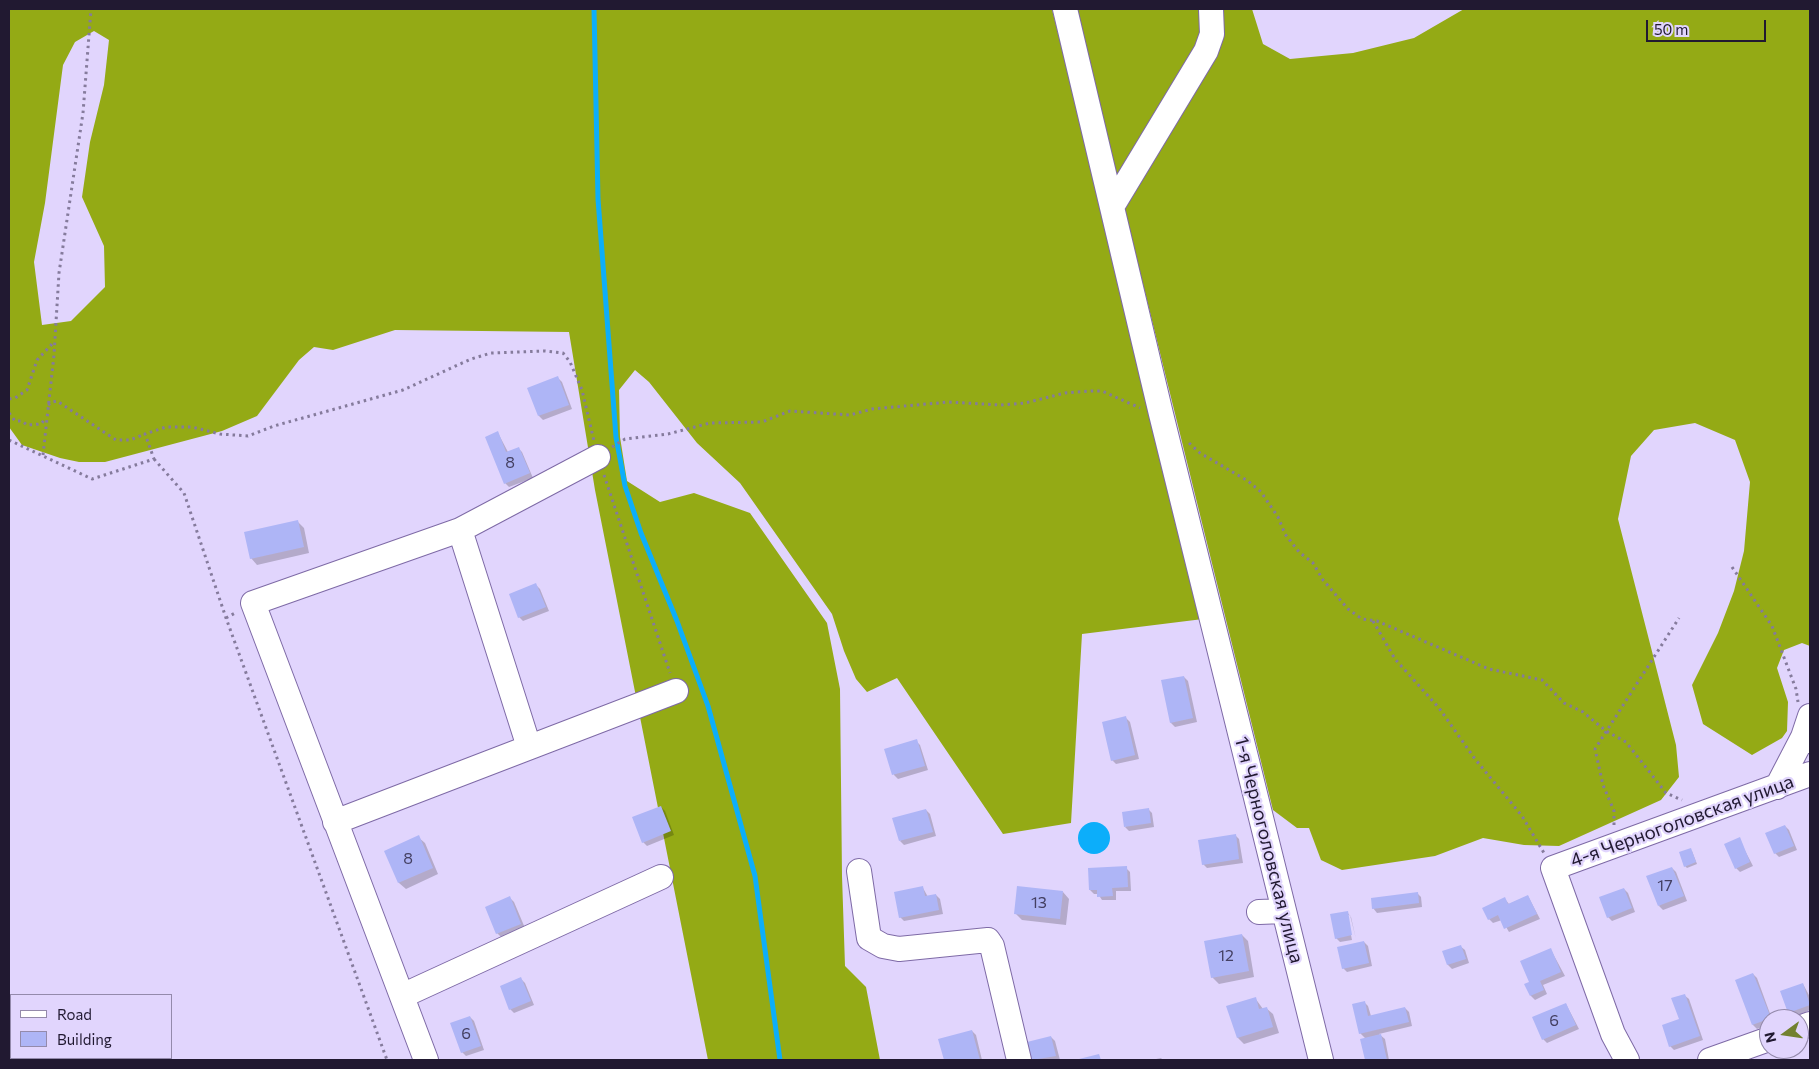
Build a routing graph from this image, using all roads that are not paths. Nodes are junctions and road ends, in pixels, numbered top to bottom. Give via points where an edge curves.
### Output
1 (1064, 9) edge
2 (1211, 9) edge
3 (1113, 205) junction
4 (598, 457) road end
5 (460, 530) junction
6 (676, 690) road end
7 (1805, 726) edge
8 (529, 747) junction
9 (1810, 774) edge
10 (1777, 787) junction
11 (336, 822) junction
12 (859, 871) dead end
13 (662, 878) dead end
14 (1284, 911) junction
15 (1259, 912) dead end
16 (402, 996) junction
17 (1759, 1043) edge
18 (426, 1060) edge
19 (1019, 1060) edge
20 (1321, 1060) edge
21 (1627, 1060) edge
22 (1710, 1060) edge

1 - 3 street, 1-я Черноголовская улица
2 - 3 street via 1212,34 1206,51
3 - 14 street, 1-я Черноголовская улица via 1161,414
4 - 5 street
5 - 8 street
5 - 11 street via 253,603
6 - 8 street
7 - 10 street
8 - 11 street
9 - 10 street, 4-я Черноголовская улица
10 - 21 street, 4-я Черноголовская улица via 1554,868 1613,1034
11 - 16 street
12 - 19 street via 870,938 883,946 899,950 988,940
13 - 16 street
14 - 15 street
14 - 20 street, 1-я Черноголовская улица
16 - 18 street
17 - 22 street

